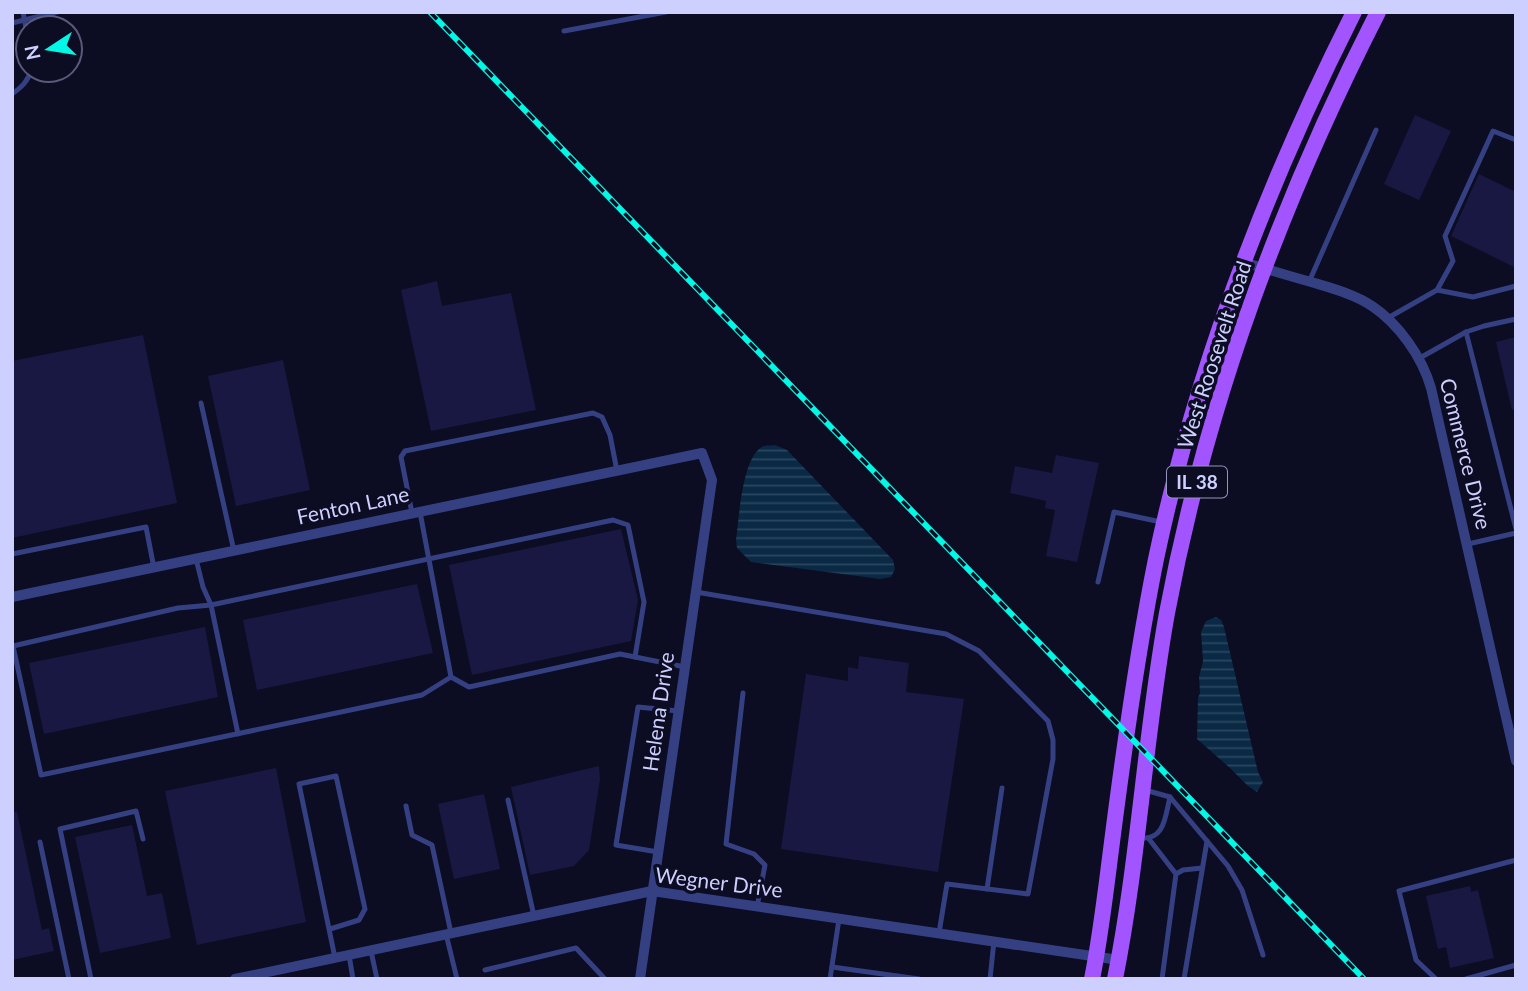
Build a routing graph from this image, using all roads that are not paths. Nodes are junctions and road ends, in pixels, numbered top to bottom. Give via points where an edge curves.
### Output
1 (666, 12) edge
2 (1354, 12) edge
3 (1378, 12) edge
4 (564, 31) dead end
5 (1376, 130) dead end
6 (1516, 140) edge
7 (1243, 262) junction
8 (1264, 269) junction
9 (1309, 282) junction
10 (1516, 286) edge
11 (1437, 290) junction
12 (1516, 318) edge
13 (1386, 319) junction
14 (1466, 332) junction
15 (1418, 359) junction
16 (201, 403) dead end
17 (702, 453) joint
18 (617, 471) junction
19 (416, 513) junction
20 (1164, 522) junction
21 (1516, 531) edge
22 (1467, 545) junction
23 (234, 551) junction
24 (12, 554) edge
25 (196, 559) junction
26 (429, 559) junction
27 (154, 568) junction
28 (1098, 582) dead end
29 (696, 592) junction
30 (12, 597) edge
31 (211, 605) junction
32 (635, 657) junction
33 (685, 667) junction
34 (451, 677) junction
35 (743, 693) dead end
36 (678, 710) junction
37 (238, 734) junction
38 (1516, 761) edge
39 (1002, 788) dead end
40 (1142, 790) junction
41 (1170, 797) junction
42 (508, 800) dead end
43 (406, 806) dead end
44 (1143, 838) junction
45 (143, 839) dead end
46 (1207, 841) junction
47 (40, 842) dead end
48 (658, 852) junction
49 (1516, 860) edge
50 (1202, 868) junction
51 (1176, 874) junction
52 (987, 889) junction
53 (652, 891) junction
54 (757, 906) junction
55 (534, 916) junction
56 (839, 919) junction
57 (330, 929) junction
58 (939, 933) junction
59 (449, 934) junction
60 (994, 941) junction
61 (371, 950) junction
62 (349, 955) junction
63 (1263, 955) dead end
64 (1097, 956) junction
65 (335, 958) junction
66 (1119, 960) junction
67 (1516, 965) edge
68 (832, 967) junction
69 (485, 970) dead end
70 (273, 975) edge
71 (240, 978) edge
72 (457, 978) edge
73 (69, 979) edge
74 (91, 979) edge
75 (353, 979) edge
76 (377, 979) edge
77 (449, 979) edge
78 (605, 979) edge
79 (640, 979) edge
80 (830, 979) edge
81 (919, 979) edge
82 (990, 979) edge
83 (1092, 979) edge
84 (1115, 979) edge
85 (1162, 979) edge
86 (1184, 979) edge
87 (1436, 979) edge
88 (1466, 979) edge

1 - 4 lane
2 - 7 main road, West Roosevelt Road / IL 38 via 1285,158
3 - 8 main road, West Roosevelt Road / IL 38 via 1325,120
5 - 9 lane
6 - 11 lane via 1493,131 1445,236 1453,261
7 - 8 street, Commerce Drive
7 - 20 main road, West Roosevelt Road / IL 38
8 - 9 street, Commerce Drive
8 - 40 main road, West Roosevelt Road / IL 38 via 1221,394 1182,544 1167,613
9 - 13 street, Commerce Drive via 1338,290
10 - 11 lane via 1473,297
11 - 13 lane
12 - 14 lane
13 - 15 street, Commerce Drive
14 - 15 lane
14 - 21 lane
15 - 22 street, Commerce Drive via 1431,388
16 - 23 lane
17 - 18 street, Fenton Lane
17 - 29 street, Helena Drive via 712,480
18 - 19 street, Fenton Lane
18 - 19 lane via 610,435 602,417 593,413 405,451 401,457
19 - 23 street, Fenton Lane
19 - 26 lane
20 - 28 lane via 1114,512
20 - 64 main road, West Roosevelt Road / IL 38 via 1126,732
21 - 22 lane
22 - 38 street, Commerce Drive
23 - 25 street, Fenton Lane
24 - 27 lane via 146,527
25 - 27 street, Fenton Lane
25 - 31 lane
26 - 31 lane
26 - 32 lane via 613,520 628,525 644,601
26 - 34 lane
27 - 30 street, Fenton Lane
29 - 33 street, Helena Drive
29 - 52 lane via 946,634 979,652 1048,721 1053,759 1028,894
31 - 37 lane
31 - 37 lane via 178,608 13,646 41,775
32 - 33 lane
32 - 34 lane via 620,654 468,687
33 - 36 street, Helena Drive
34 - 37 lane via 422,695
35 - 54 lane via 726,844 754,854 765,865
36 - 48 street, Helena Drive
36 - 48 lane via 638,707 616,845
39 - 52 lane
40 - 41 lane
40 - 44 main road, West Roosevelt Road / IL 38
41 - 44 lane via 1156,836
41 - 46 lane
42 - 55 lane
43 - 59 lane via 412,835 432,845
44 - 51 lane
44 - 66 main road, West Roosevelt Road / IL 38
45 - 74 lane via 136,811 60,830
46 - 50 lane
46 - 63 lane via 1242,890
47 - 73 lane
48 - 53 street, Helena Drive
49 - 87 lane via 1399,891 1416,960
50 - 51 lane
50 - 86 lane
51 - 85 lane
52 - 58 lane via 947,884
53 - 54 street, Wegner Drive
53 - 55 street, Wegner Drive
53 - 79 street, Helena Drive
54 - 56 street, Wegner Drive
55 - 59 street, Wegner Drive
56 - 58 street, Wegner Drive
56 - 68 lane
57 - 57 lane via 359,920 365,909 336,776 299,784
57 - 65 lane
58 - 60 street, Wegner Drive
59 - 61 street, Wegner Drive
59 - 72 lane
60 - 64 street, Wegner Drive
60 - 82 lane
61 - 62 street, Wegner Drive
61 - 76 lane
62 - 65 street, Wegner Drive
62 - 75 lane
64 - 66 street, Wegner Drive
64 - 83 main road, West Roosevelt Road / IL 38
65 - 70 street, Wegner Drive
66 - 84 main road, West Roosevelt Road / IL 38
67 - 88 lane
68 - 80 lane
68 - 81 lane
69 - 78 lane via 576,948
70 - 71 street, Wegner Drive
72 - 77 lane

